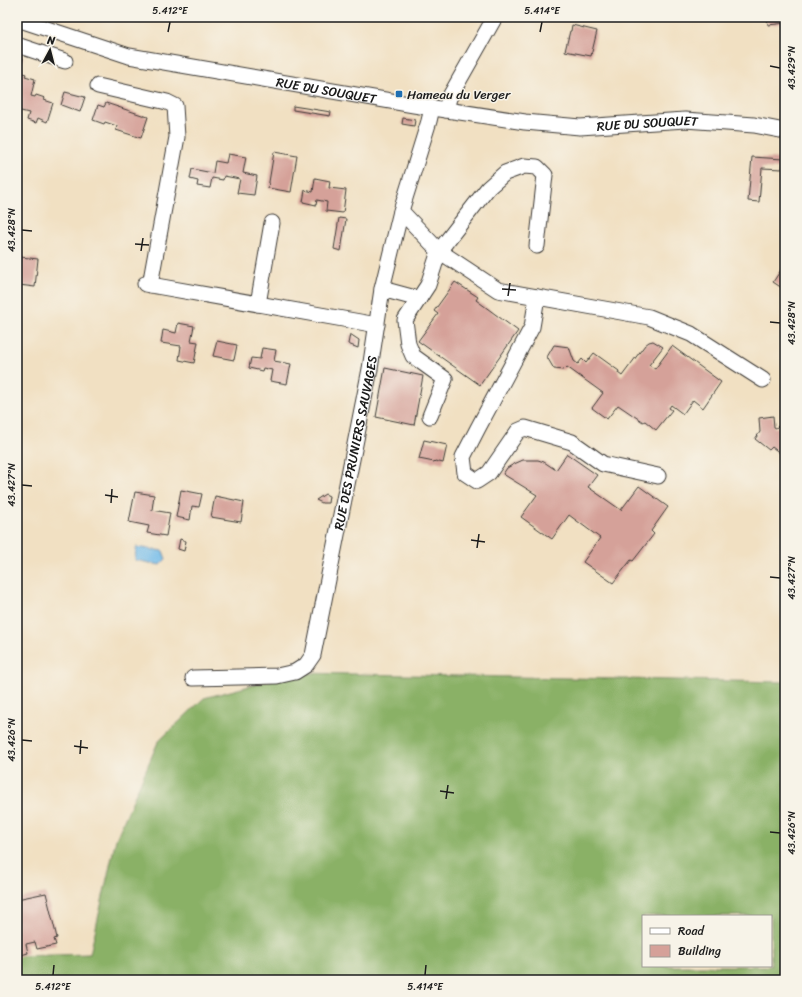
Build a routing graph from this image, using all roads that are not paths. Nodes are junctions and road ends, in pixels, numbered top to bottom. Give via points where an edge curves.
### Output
1 (495, 17) edge
2 (17, 19) edge
3 (17, 45) edge
4 (65, 61) dead end
5 (98, 86) dead end
6 (439, 109) junction
7 (785, 131) edge
8 (401, 211) junction
9 (272, 223) dead end
10 (537, 246) dead end
11 (439, 251) junction
12 (382, 289) junction
13 (537, 296) junction
14 (419, 299) junction
15 (258, 304) junction
16 (377, 325) junction
17 (763, 380) dead end
18 (430, 416) dead end
19 (658, 476) dead end
20 (193, 678) dead end

1 - 6 street, RUE DES PRUNIERS SAUVAGES via 449,98
2 - 6 street, RUE DU SOUQUET via 129,56
3 - 4 street
5 - 15 street via 175,106 177,137 148,285
6 - 7 street, RUE DU SOUQUET via 580,128 685,120 754,125
6 - 8 street, RUE DES PRUNIERS SAUVAGES via 429,121
8 - 11 street
8 - 12 street, RUE DES PRUNIERS SAUVAGES
9 - 15 street
10 - 11 street via 546,175 537,167 524,166 505,173 488,188
11 - 13 street via 498,290
11 - 14 street via 428,285
12 - 14 street
12 - 16 street, RUE DES PRUNIERS SAUVAGES
13 - 17 street via 649,317 691,334
13 - 19 street via 532,327 463,457 466,474 476,481 489,473 518,431 525,428 572,442 603,464
14 - 18 street via 405,320 408,344 413,356 445,379
15 - 16 street
16 - 20 street, RUE DES PRUNIERS SAUVAGES via 313,655 306,665 289,674

